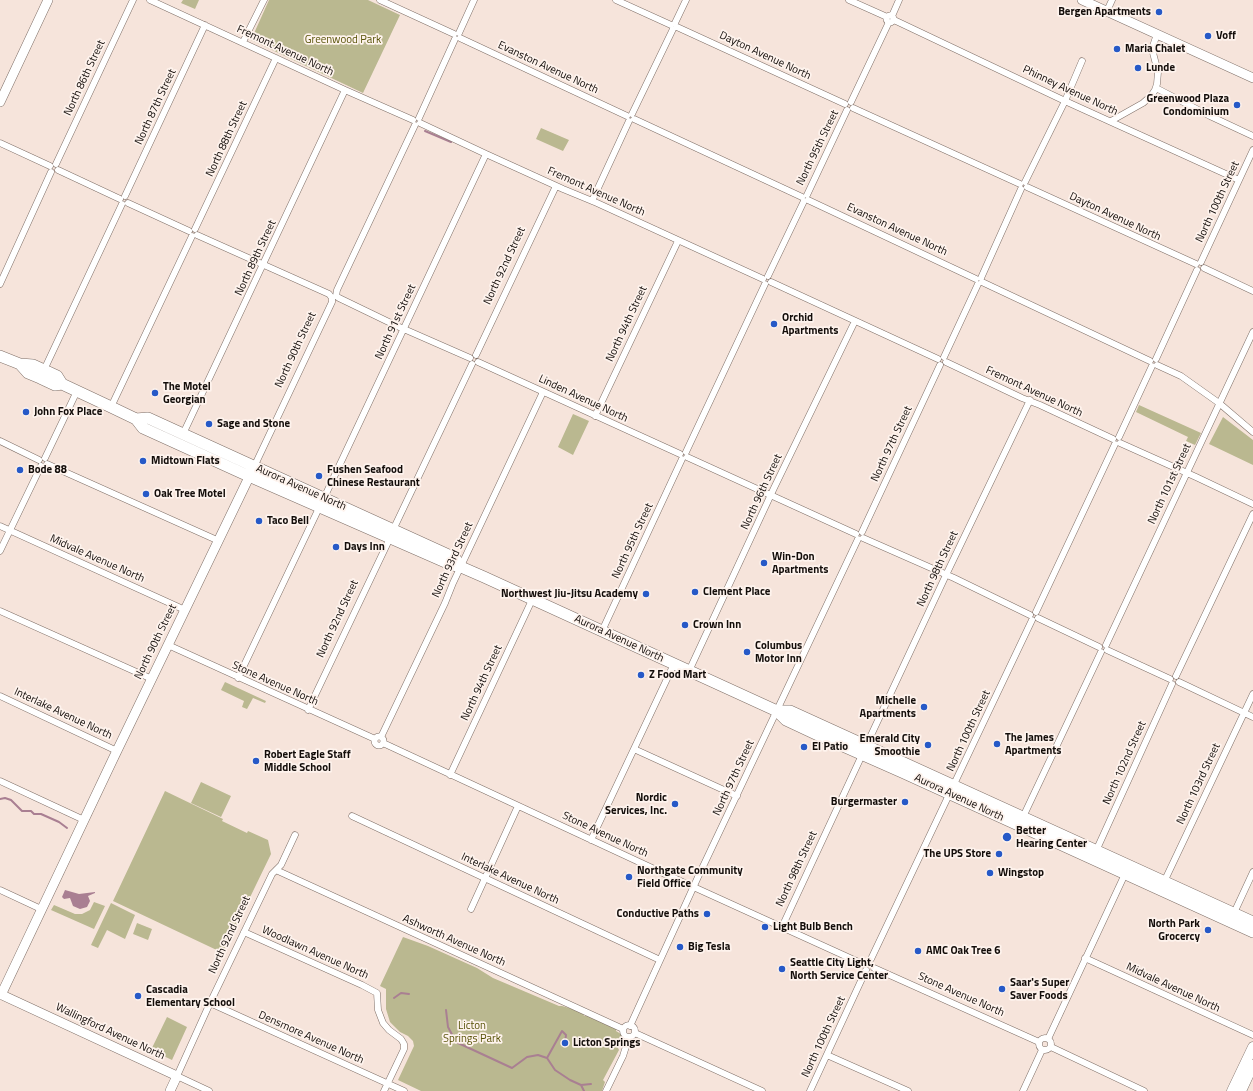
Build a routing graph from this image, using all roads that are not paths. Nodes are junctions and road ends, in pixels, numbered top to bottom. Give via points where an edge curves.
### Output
1 (48, 0) edge
2 (133, 0) edge
3 (150, 0) edge
4 (264, 0) edge
5 (380, 0) edge
6 (474, 0) edge
7 (616, 0) edge
8 (686, 0) edge
9 (849, 0) edge
10 (899, 0) edge
11 (1082, 0) edge
12 (1112, 0) edge
13 (1107, 11) junction
14 (891, 19) junction
15 (205, 25) junction
16 (674, 26) junction
17 (1158, 34) junction
18 (457, 36) junction
19 (242, 42) junction
20 (276, 58) junction
21 (1082, 61) dead end
22 (1253, 78) edge
23 (1156, 88) junction
24 (345, 90) junction
25 (1065, 101) junction
26 (0, 102) edge
27 (849, 106) junction
28 (631, 118) junction
29 (417, 121) junction
30 (1111, 121) junction
31 (1253, 136) edge
32 (0, 143) edge
33 (1253, 150) edge
34 (486, 154) junction
35 (54, 168) junction
36 (1239, 180) junction
37 (556, 186) junction
38 (1023, 186) junction
39 (805, 198) junction
40 (124, 200) junction
41 (592, 201) junction
42 (193, 233) junction
43 (678, 241) junction
44 (264, 266) junction
45 (1199, 266) junction
46 (767, 280) junction
47 (979, 281) junction
48 (0, 284) edge
49 (1253, 291) edge
50 (334, 297) junction
51 (854, 321) junction
52 (404, 328) junction
53 (1253, 332) edge
54 (0, 356) edge
55 (474, 360) junction
56 (942, 361) junction
57 (1154, 363) junction
58 (20, 364) junction
59 (44, 370) junction
60 (62, 384) junction
61 (77, 391) junction
62 (543, 392) junction
63 (1030, 400) junction
64 (1219, 403) junction
65 (111, 407) junction
66 (595, 416) junction
67 (136, 418) junction
68 (1253, 432) edge
69 (184, 434) junction
70 (0, 441) edge
71 (1117, 441) junction
72 (684, 455) junction
73 (43, 462) junction
74 (254, 466) junction
75 (1187, 473) junction
76 (249, 477) junction
77 (771, 495) junction
78 (322, 503) junction
79 (1253, 505) edge
80 (1253, 514) edge
81 (336, 515) junction
82 (364, 516) junction
83 (0, 526) edge
84 (10, 531) junction
85 (391, 534) junction
86 (860, 535) junction
87 (219, 541) junction
88 (0, 551) edge
89 (461, 567) junction
90 (946, 575) junction
91 (532, 600) junction
92 (185, 610) junction
93 (0, 611) edge
94 (1034, 616) junction
95 (602, 631) junction
96 (168, 646) junction
97 (1103, 649) junction
98 (674, 664) junction
99 (689, 671) junction
100 (238, 678) junction
101 (152, 679) junction
102 (1178, 679) junction
103 (1171, 681) junction
104 (1253, 694) edge
105 (0, 696) edge
106 (308, 710) junction
107 (777, 711) junction
108 (1244, 713) junction
109 (1253, 717) edge
110 (380, 740) junction
111 (634, 749) junction
112 (864, 750) junction
113 (117, 751) junction
114 (450, 774) junction
115 (0, 781) edge
116 (952, 790) junction
117 (737, 796) junction
118 (518, 806) junction
119 (352, 816) dead end
120 (1023, 817) junction
121 (84, 820) junction
122 (295, 835) dead end
123 (591, 840) junction
124 (1096, 850) junction
125 (276, 870) junction
126 (1253, 872) edge
127 (1125, 874) junction
128 (484, 878) junction
129 (1164, 882) junction
130 (694, 887) junction
131 (0, 890) edge
132 (470, 908) dead end
133 (42, 909) junction
134 (1234, 913) junction
135 (1253, 922) edge
136 (782, 926) junction
137 (244, 932) junction
138 (1253, 932) edge
139 (1085, 958) junction
140 (871, 959) junction
141 (660, 960) junction
142 (863, 964) junction
143 (874, 968) junction
144 (866, 970) junction
145 (0, 995) edge
146 (210, 1003) junction
147 (630, 1026) junction
148 (623, 1029) junction
149 (634, 1033) junction
150 (1253, 1035) edge
151 (629, 1037) junction
152 (1048, 1039) junction
153 (1040, 1042) junction
154 (1051, 1047) junction
155 (1253, 1047) edge
156 (1042, 1050) junction
157 (827, 1055) junction
158 (1253, 1065) edge
159 (177, 1076) junction
160 (388, 1084) junction
161 (170, 1091) edge
162 (209, 1091) edge
163 (384, 1091) edge
164 (404, 1091) edge
165 (606, 1091) edge
166 (762, 1091) edge
167 (810, 1091) edge
168 (908, 1091) edge
169 (1023, 1091) edge
170 (1144, 1091) edge
171 (1232, 1091) edge
172 (1241, 1091) edge

1 - 26 street
2 - 35 street, North 86th Street
3 - 15 street, Fremont Avenue North
4 - 19 street
5 - 18 street, Evanston Avenue North
6 - 18 street, North 90th Street
7 - 16 street, Dayton Avenue North
8 - 16 street
9 - 14 street, Phinney Avenue North
10 - 14 street, North 95th Street
11 - 13 street
12 - 13 street
13 - 17 street
14 - 25 street, Phinney Avenue North
14 - 27 street, North 95th Street
15 - 19 street, Fremont Avenue North
15 - 40 street, North 87th Street
16 - 27 street, Dayton Avenue North
16 - 28 street
17 - 22 street
17 - 23 street via 1152,49 1158,72
18 - 28 street, Evanston Avenue North
18 - 29 street, North 90th Street
19 - 20 street, Fremont Avenue North
20 - 24 street, Fremont Avenue North
20 - 42 street, North 88th Street
21 - 25 street, North 97th Street
23 - 30 street via 1143,104
23 - 31 street
24 - 29 street, Fremont Avenue North
24 - 44 street, North 89th Street
25 - 30 street, Phinney Avenue North
25 - 38 street, North 97th Street
27 - 38 street, Dayton Avenue North
27 - 39 street, North 95th Street
28 - 39 street, Evanston Avenue North
28 - 41 street
29 - 34 street, Fremont Avenue North
29 - 50 street, North 90th Street
30 - 36 street, Phinney Avenue North
32 - 35 street, Linden Avenue North
33 - 36 street, North 100th Street
34 - 37 street, Fremont Avenue North
34 - 52 street, North 91st Street
35 - 40 street, Linden Avenue North
35 - 48 street, North 86th Street
36 - 45 street, North 100th Street
37 - 41 street, Fremont Avenue North
37 - 55 street, North 92nd Street
38 - 45 street, Dayton Avenue North
38 - 47 street, North 97th Street
39 - 46 street, North 95th Street
39 - 47 street, Evanston Avenue North
40 - 42 street, Linden Avenue North
40 - 59 street, North 87th Street
41 - 43 street, Fremont Avenue North
42 - 44 street, Linden Avenue North
42 - 65 street, North 88th Street
43 - 46 street, Fremont Avenue North
43 - 66 street, North 94th Street
44 - 50 street, Linden Avenue North
44 - 69 street, North 89th Street
45 - 49 street, Dayton Avenue North
45 - 57 street, North 100th Street
46 - 51 street, Fremont Avenue North
46 - 72 street, North 95th Street
47 - 56 street, North 97th Street
47 - 57 street, Evanston Avenue North
50 - 52 street, Linden Avenue North
50 - 74 street, North 90th Street
51 - 56 street, Fremont Avenue North
51 - 77 street, North 96th Street
52 - 55 street, Linden Avenue North
52 - 78 street, North 91st Street
53 - 64 street, North 101st Street
54 - 58 highway, Aurora Avenue North
55 - 62 street, Linden Avenue North
55 - 85 street, North 92nd Street
56 - 63 street, Fremont Avenue North
56 - 86 street, North 97th Street
57 - 64 street, Evanston Avenue North via 1181,376
57 - 71 street, North 100th Street
58 - 59 highway, Aurora Avenue North via 33,365
58 - 60 highway, Aurora Avenue North via 28,373 55,385
59 - 60 highway, Aurora Avenue North via 57,376
60 - 61 highway, Aurora Avenue North
61 - 65 highway, Aurora Avenue North
61 - 73 street
62 - 66 street, Linden Avenue North
62 - 89 street, North 93rd Street
63 - 71 street, Fremont Avenue North
63 - 90 street, North 98th Street
64 - 68 street, Evanston Avenue North
64 - 75 street, North 101st Street
65 - 67 highway, Aurora Avenue North
66 - 72 street, Linden Avenue North
67 - 69 highway, Aurora Avenue North via 148,418
67 - 76 highway, Aurora Avenue North via 143,428
69 - 74 highway, Aurora Avenue North
70 - 73 street
71 - 75 street, Fremont Avenue North
71 - 94 street, North 100th Street
72 - 77 street, Linden Avenue North
72 - 95 street, North 95th Street
73 - 84 street
73 - 87 street
74 - 76 street, North 90th Street
74 - 78 highway, Aurora Avenue North
75 - 79 street, Fremont Avenue North
75 - 97 street, North 101st Street
76 - 78 highway, Aurora Avenue North
76 - 87 street, North 90th Street
77 - 86 street, Linden Avenue North
77 - 99 street, North 96th Street
78 - 81 highway, Aurora Avenue North
78 - 82 highway, Aurora Avenue North
78 - 100 street, North 91st Street
80 - 102 street
81 - 82 highway via 341,512 356,519
81 - 85 highway, Aurora Avenue North
82 - 85 highway, Aurora Avenue North
83 - 84 street, Midvale Avenue North
84 - 88 street
84 - 92 street, Midvale Avenue North
85 - 89 highway, Aurora Avenue North via 452,565
85 - 106 street, North 92nd Street
86 - 90 street, Linden Avenue North
86 - 107 street, North 97th Street
87 - 92 street, North 90th Street
89 - 91 highway, Aurora Avenue North
89 - 110 street, North 93rd Street
90 - 94 street, Linden Avenue North
90 - 112 street, North 98th Street
91 - 95 highway, Aurora Avenue North
91 - 114 street, North 94th Street
92 - 96 street, North 90th Street
93 - 101 street
94 - 97 street, Linden Avenue North
94 - 116 street, North 100th Street
95 - 98 highway, Aurora Avenue North
96 - 100 street, Stone Avenue North
96 - 101 street, North 90th Street
97 - 103 street, Linden Avenue North
97 - 120 street, North 101st Street
98 - 99 highway, Aurora Avenue North
98 - 111 street
99 - 107 highway, Aurora Avenue North
100 - 106 street, Stone Avenue North
101 - 113 street, North 90th Street
102 - 103 street via 1175,685
102 - 108 street
103 - 124 street, North 102nd Street
104 - 108 street, North 103rd Street
105 - 113 street, Interlake Avenue North
106 - 110 street, Stone Avenue North
107 - 112 highway, Aurora Avenue North via 786,720
107 - 117 street, North 97th Street
108 - 109 street
108 - 129 street, North 103rd Street
110 - 114 street, Stone Avenue North
111 - 117 street
111 - 123 street
112 - 116 highway, Aurora Avenue North
112 - 136 street, North 98th Street
113 - 121 street, North 90th Street
114 - 118 street, Stone Avenue North
115 - 121 street
116 - 120 highway, Aurora Avenue North
116 - 127 highway, Aurora Avenue North
116 - 140 street, North 100th Street
117 - 130 street, North 97th Street
118 - 123 street, Stone Avenue North
118 - 128 street
119 - 128 street, Interlake Avenue North
120 - 124 highway, Aurora Avenue North
121 - 133 street, North 90th Street
122 - 125 street, North 92nd Street via 281,865
123 - 130 street, Stone Avenue North
124 - 129 highway, Aurora Avenue North
125 - 137 street, North 92nd Street
125 - 148 street, Ashworth Avenue North
126 - 134 street
127 - 138 highway, Aurora Avenue North
127 - 139 street
128 - 132 street
128 - 141 street, Interlake Avenue North
129 - 134 highway, Aurora Avenue North
130 - 136 street, Stone Avenue North
130 - 141 street, North 97th Street
131 - 133 street
133 - 145 street, North 90th Street
134 - 135 highway, Aurora Avenue North
136 - 142 street, Stone Avenue North
137 - 146 street, North 92nd Street
137 - 160 street, Woodlawn Avenue North via 377,993 378,1010 383,1023 404,1044
139 - 150 street, Midvale Avenue North
139 - 152 street
140 - 142 street
140 - 143 street
141 - 147 street, North 97th Street
142 - 144 street
143 - 144 street
143 - 153 street, Stone Avenue North
144 - 157 street, North 100th Street
145 - 159 street, Wallingford Avenue North
146 - 159 street, North 92nd Street
146 - 160 street, Densmore Avenue North
147 - 148 street
147 - 149 street
148 - 151 street via 623,1033
149 - 151 street
149 - 166 street
151 - 165 street
152 - 153 street via 1044,1038
152 - 154 street
153 - 156 street via 1039,1047
154 - 156 street
154 - 170 street
155 - 171 main road
156 - 169 street
157 - 167 street, North 100th Street
157 - 168 street
158 - 172 main road
159 - 161 street, North 92nd Street
159 - 162 street, Wallingford Avenue North
160 - 163 street
160 - 164 street, Densmore Avenue North

